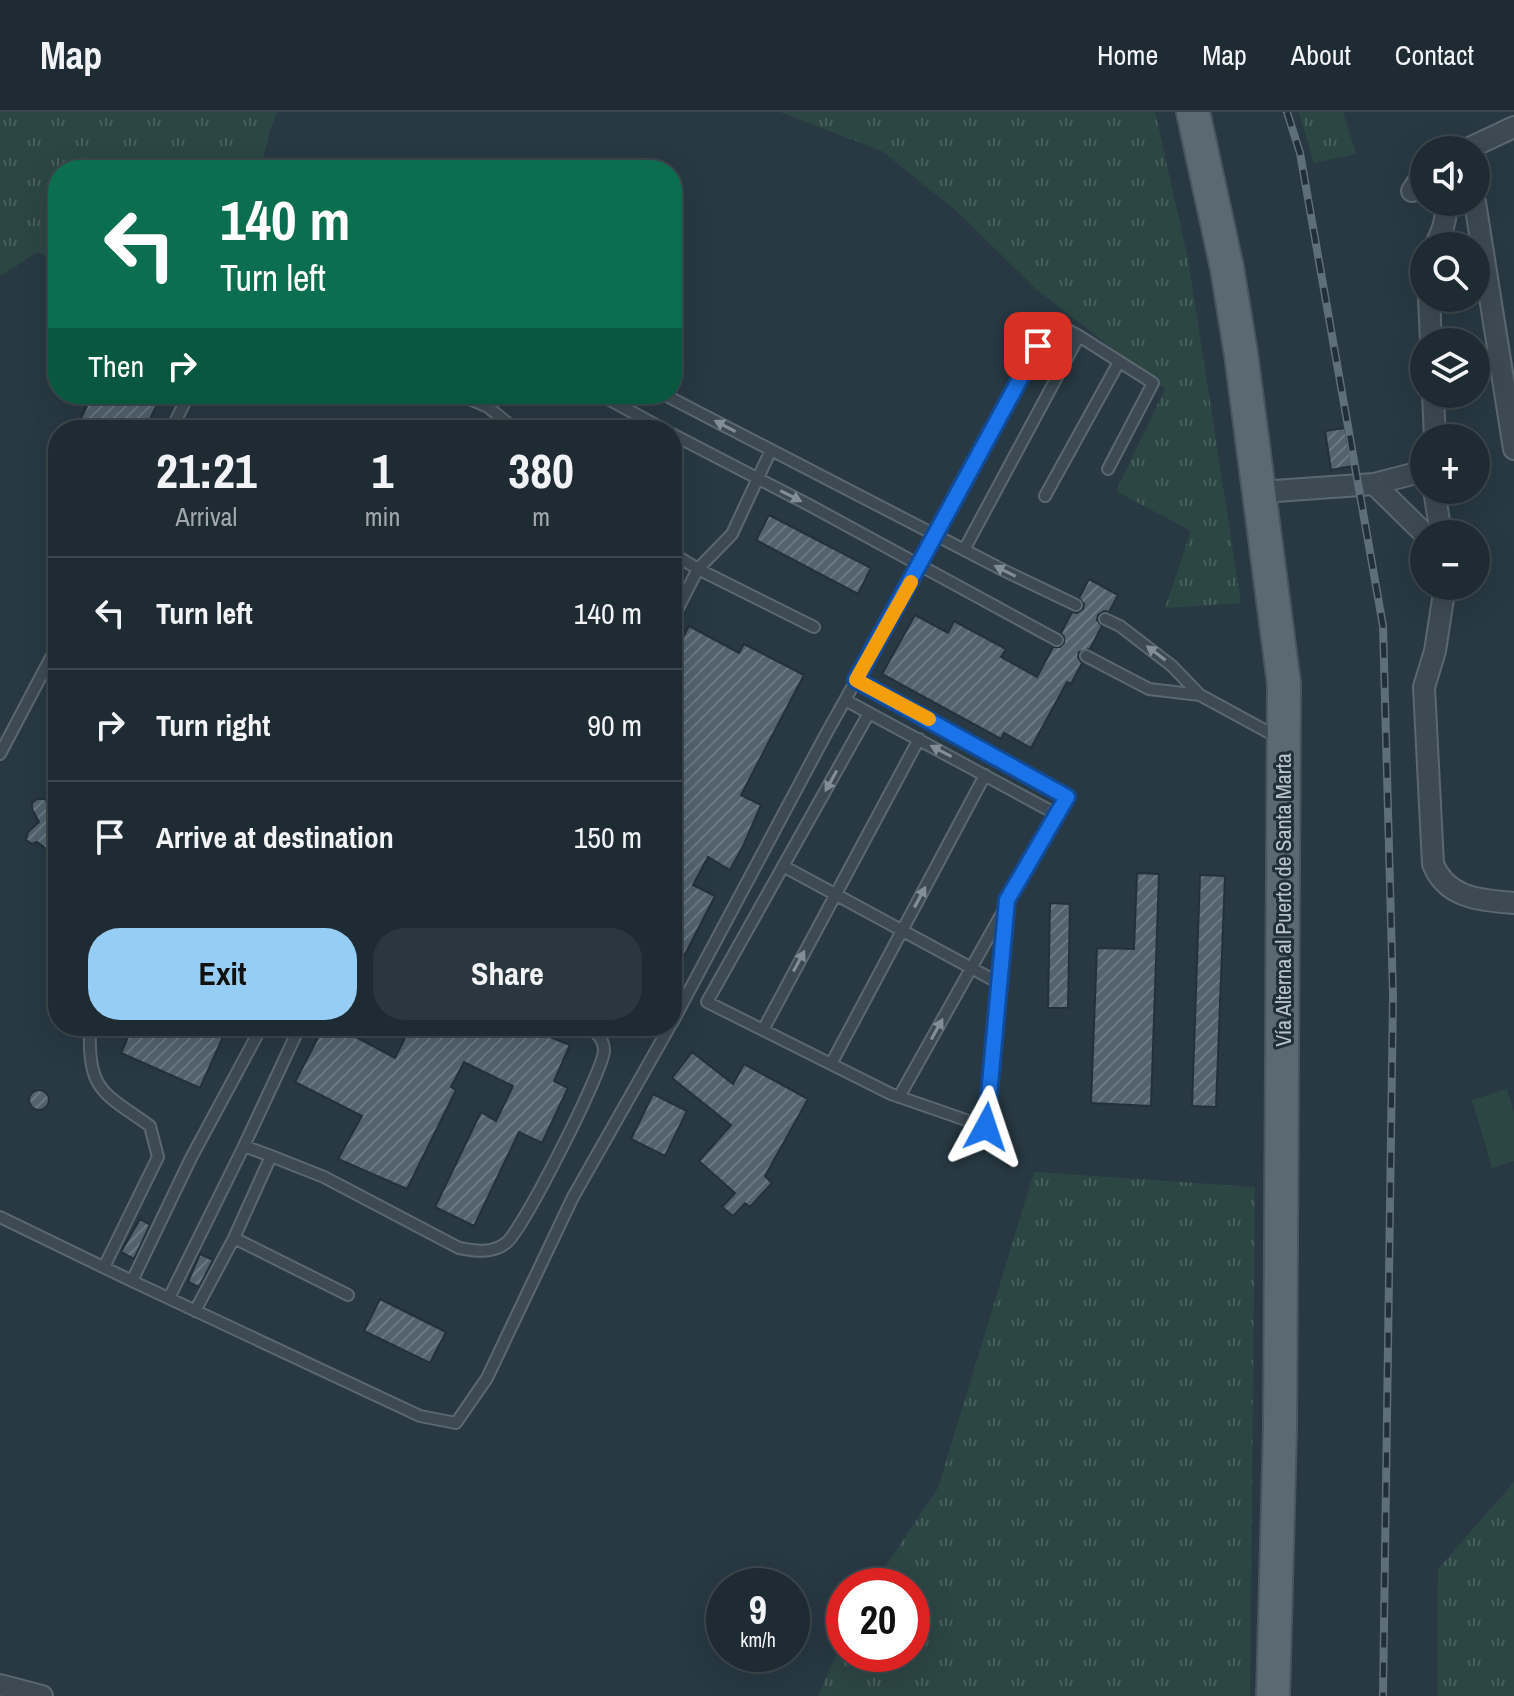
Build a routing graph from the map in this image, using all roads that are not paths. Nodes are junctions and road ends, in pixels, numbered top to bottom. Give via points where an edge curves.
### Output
1 (1193, 112) edge
2 (1514, 127) edge
3 (1490, 138) edge
4 (1478, 216) edge
5 (1079, 336) junction
6 (1506, 347) edge
7 (1119, 362) junction
8 (481, 404) edge
9 (617, 404) edge
10 (682, 404) edge
11 (504, 420) edge
12 (647, 420) edge
13 (682, 439) edge
14 (1514, 449) edge
15 (771, 450) junction
16 (1108, 469) dead end
17 (1410, 475) edge
18 (758, 479) junction
19 (1374, 484) junction
20 (1261, 492) junction
21 (1045, 496) dead end
22 (1411, 520) edge
23 (935, 534) junction
24 (964, 550) junction
25 (682, 559) edge
26 (920, 566) junction
27 (698, 569) junction
28 (682, 600) edge
29 (1443, 600) edge
30 (1076, 605) dead end
31 (1105, 619) dead end
32 (814, 627) dead end
33 (1057, 640) dead end
34 (1086, 656) dead end
35 (48, 663) edge
36 (856, 680) junction
37 (1200, 695) junction
38 (845, 700) junction
39 (869, 713) junction
40 (919, 739) junction
41 (1284, 740) junction
42 (0, 754) edge
43 (985, 775) junction
44 (1058, 815) junction
45 (783, 866) junction
46 (836, 894) junction
47 (1007, 900) junction
48 (1514, 903) edge
49 (903, 930) junction
50 (970, 967) junction
51 (999, 983) junction
52 (682, 1004) edge
53 (763, 1030) junction
54 (90, 1036) edge
55 (257, 1036) edge
56 (295, 1036) edge
57 (600, 1036) edge
58 (664, 1036) edge
59 (831, 1064) junction
60 (899, 1097) junction
61 (244, 1146) junction
62 (271, 1156) junction
63 (0, 1217) edge
64 (234, 1238) junction
65 (104, 1267) junction
66 (132, 1281) junction
67 (348, 1295) dead end
68 (169, 1298) junction
69 (195, 1311) junction
70 (0, 1685) edge
71 (42, 1696) edge
72 (1273, 1696) edge

1 - 20 main road, Vía Alterna al Puerto de Santa Marta via 1227,268
2 - 3 street
4 - 6 street
5 - 7 lane
5 - 23 lane via 1051,321
5 - 24 lane
6 - 14 street
7 - 16 lane via 1153,383
7 - 21 lane
8 - 11 lane
9 - 12 lane
15 -> 10 lane
13 - 18 lane
15 - 18 lane
15 - 23 lane
17 - 19 street
18 -> 26 lane
18 - 27 lane via 732,534
19 - 20 street
19 - 22 street
20 - 41 main road, Vía Alterna al Puerto de Santa Marta via 1284,684
23 - 24 lane
23 - 26 lane
30 -> 24 lane
25 - 27 lane
26 - 33 lane
26 - 36 lane
27 - 28 lane
27 - 32 lane
29 - 48 street via 1424,687 1433,864 1446,887
37 -> 31 lane via 1172,666
34 - 37 lane via 1149,689
35 - 42 lane
36 - 38 lane
36 - 44 lane via 1066,794
37 - 41 lane
38 - 39 lane
38 - 52 lane
39 - 40 lane
39 -> 45 lane
43 -> 40 lane
40 - 46 lane
41 - 72 main road, Vía Alterna al Puerto de Santa Marta via 1281,1414
43 - 44 lane
49 -> 43 lane
44 - 47 lane
45 - 46 lane
45 - 53 lane via 707,1002
46 - 49 lane
53 -> 46 lane
47 - 50 lane
47 - 51 lane
49 - 50 lane
49 - 59 lane
50 - 51 lane
60 -> 50 lane
51 - 60 lane via 986,1127
53 - 59 lane
54 - 65 lane via 89,1060 101,1091 150,1126 158,1157
55 - 66 lane
56 - 61 lane
57 - 62 lane via 604,1053 525,1219 505,1244 482,1253 459,1248 324,1177
58 - 69 lane via 573,1197 487,1378 456,1423 420,1416
59 - 60 lane
61 - 62 lane
61 - 68 lane
62 - 64 lane
63 - 65 lane
64 - 67 lane
64 - 69 lane
65 - 66 lane
66 - 68 lane
68 - 69 lane
70 - 71 street

